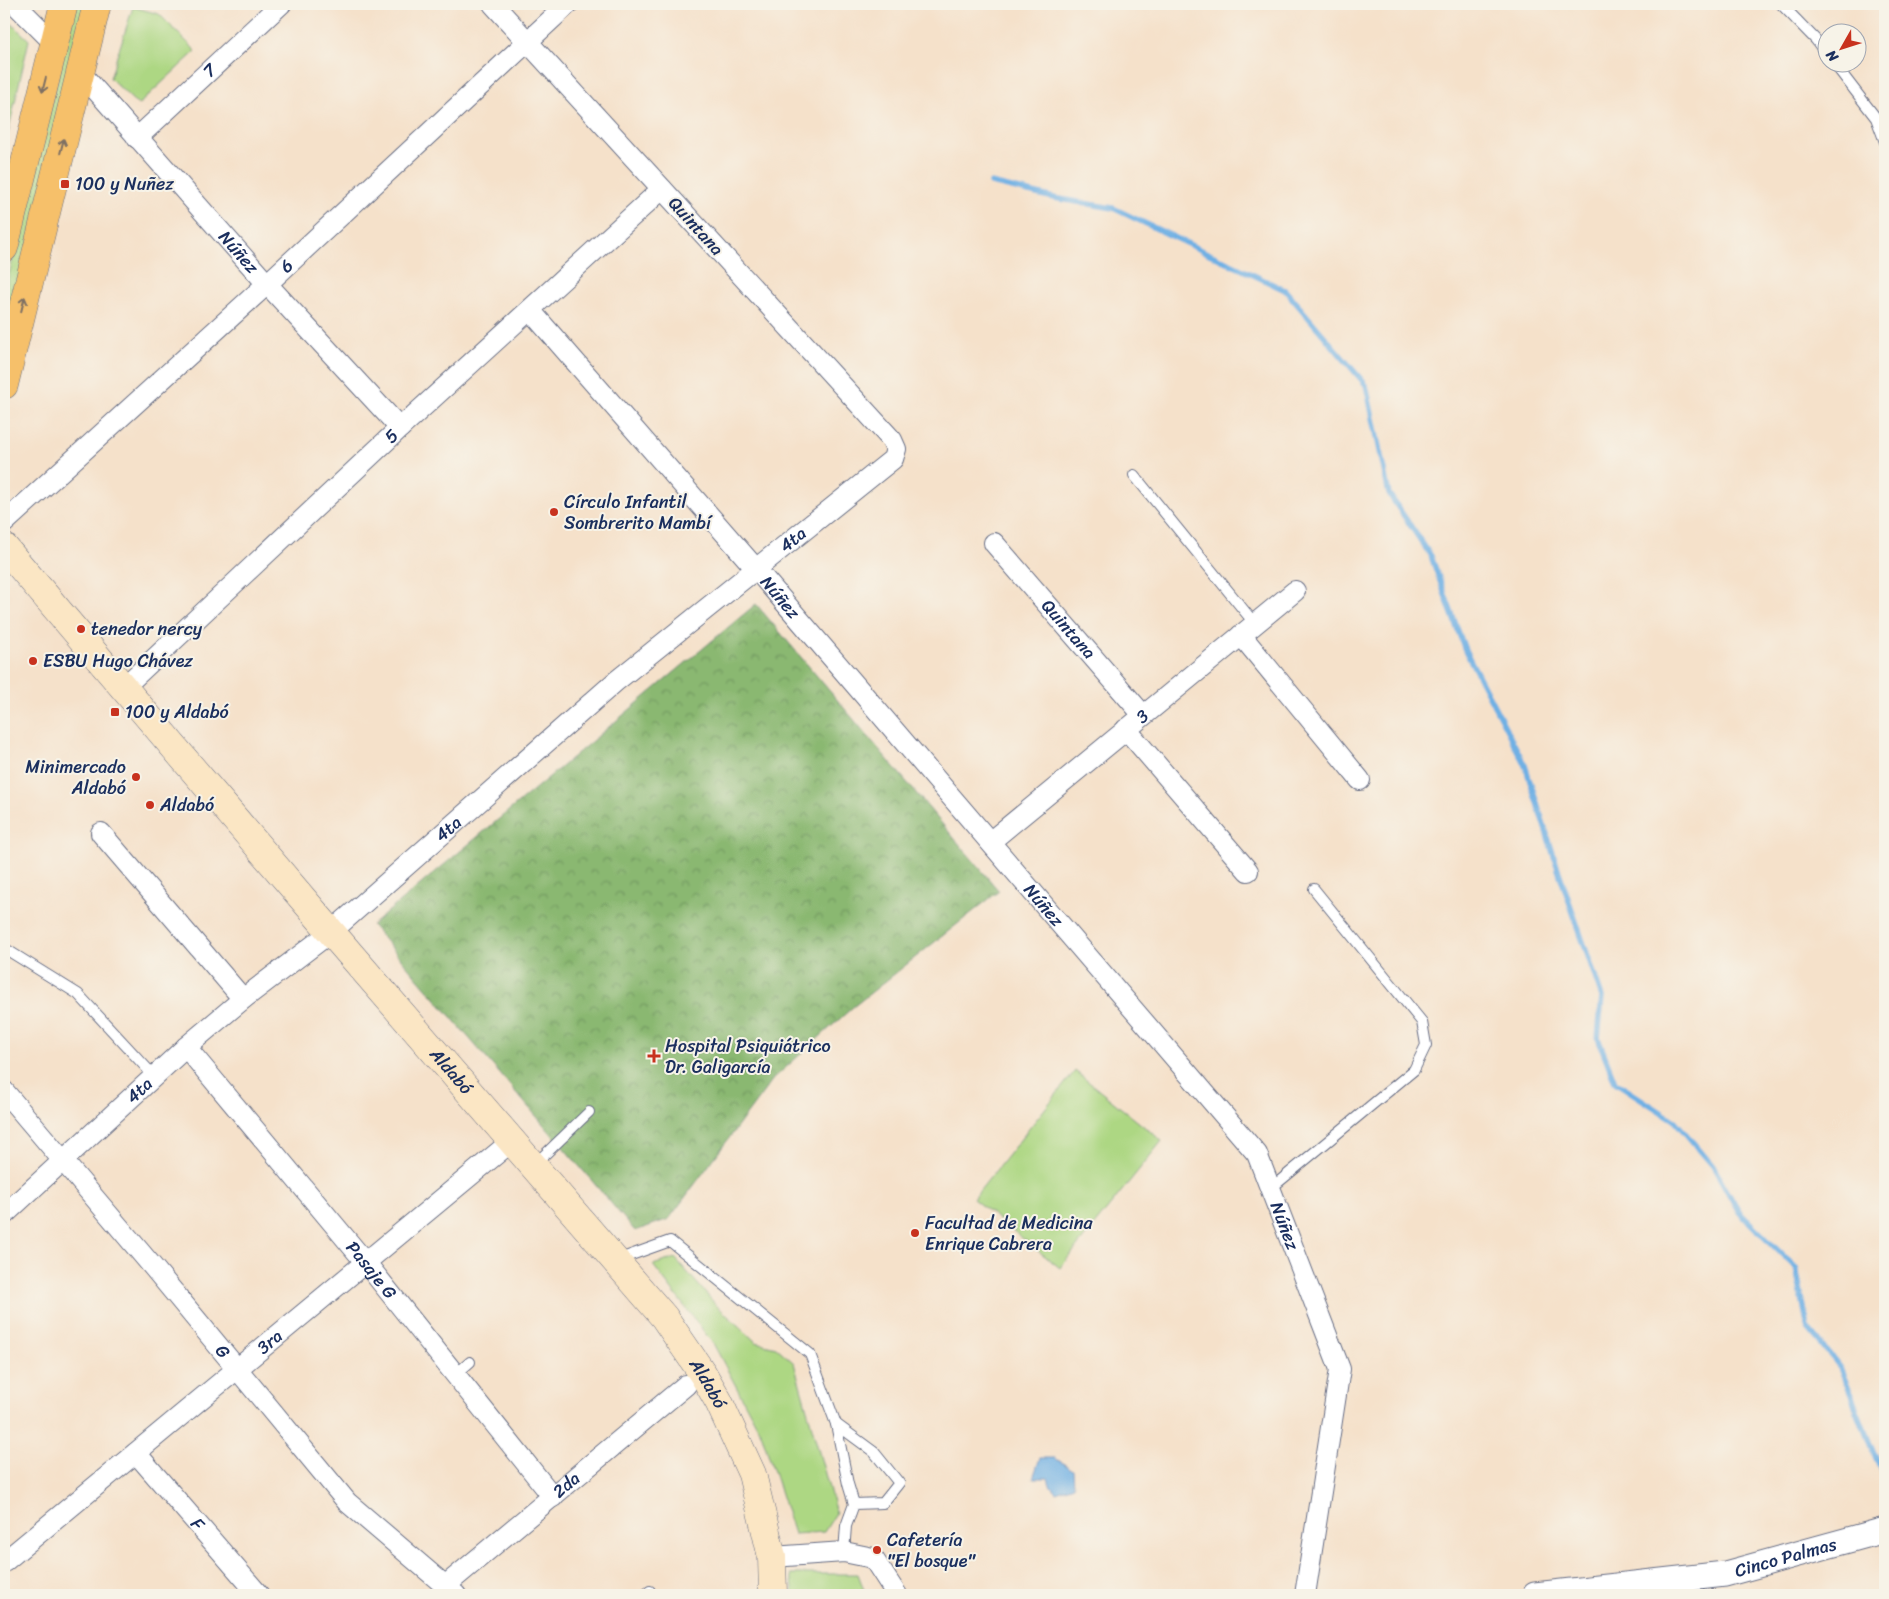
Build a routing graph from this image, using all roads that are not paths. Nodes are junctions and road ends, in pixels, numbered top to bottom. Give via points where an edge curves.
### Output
1 (15, 4) edge
2 (64, 4) edge
3 (97, 4) edge
4 (281, 4) edge
5 (493, 4) edge
6 (568, 4) edge
7 (1781, 4) edge
8 (526, 40) junction
9 (1816, 40) edge
10 (54, 43) junction
11 (80, 72) junction
12 (1841, 72) edge
13 (137, 138) junction
14 (1885, 142) edge
15 (662, 189) junction
16 (4, 248) edge
17 (267, 284) junction
18 (530, 310) junction
19 (4, 386) edge
20 (400, 428) junction
21 (896, 449) joint
22 (1134, 475) dead end
23 (4, 523) edge
24 (994, 544) dead end
25 (4, 547) edge
26 (756, 569) junction
27 (1295, 591) dead end
28 (1248, 629) junction
29 (123, 688) junction
30 (1143, 715) junction
31 (1126, 729) junction
32 (1360, 780) dead end
33 (101, 833) dead end
34 (990, 841) junction
35 (1248, 871) dead end
36 (1314, 889) dead end
37 (331, 932) junction
38 (4, 948) edge
39 (243, 999) junction
40 (186, 1047) junction
41 (154, 1076) junction
42 (4, 1092) edge
43 (589, 1112) dead end
44 (512, 1141) junction
45 (64, 1160) junction
46 (533, 1166) junction
47 (1270, 1189) junction
48 (4, 1215) edge
49 (616, 1261) junction
50 (366, 1263) junction
51 (238, 1370) junction
52 (686, 1385) dead end
53 (836, 1424) junction
54 (136, 1453) junction
55 (553, 1497) junction
56 (854, 1504) junction
57 (1885, 1530) edge
58 (844, 1552) junction
59 (772, 1557) junction
60 (4, 1562) edge
61 (451, 1591) edge
62 (259, 1595) edge
63 (773, 1595) edge
64 (897, 1595) edge
65 (1305, 1595) edge
66 (1535, 1595) edge

1 - 10 street
2 - 10 highway
3 - 11 highway
4 - 13 street, 7
5 - 8 street, Quintana
6 - 8 street, 6
7 - 9 lane
8 - 15 street, Quintana
8 - 17 street, 6
10 -> 16 highway
11 - 13 street, Núñez
19 -> 11 highway
12 - 14 lane via 1876,118
13 - 17 street, Núñez
15 - 18 street, 5
15 - 21 street, Quintana via 892,440
17 - 20 street, Núñez
17 - 23 street, 6
18 - 20 street, 5
18 - 26 street, Núñez
20 - 29 street, 5
21 - 26 street, 4ta via 893,459
22 - 28 lane
24 - 30 street, Quintana
25 - 29 main road, Aldabó
26 - 34 street, Núñez
26 - 37 street, 4ta via 615,682
27 - 28 street, 3
28 - 30 street, 3
28 - 32 street
29 - 37 main road, Aldabó
30 - 31 street, 3
31 - 34 street, 3
31 - 35 street
33 - 39 street
34 - 47 street, Núñez via 1257,1154
36 - 47 lane via 1422,1022 1426,1044 1414,1070
37 - 39 street, 4ta
37 - 44 main road, Aldabó
38 - 41 lane via 78,994
39 - 40 street, 4ta
40 - 41 street, 4ta
40 - 50 street, Pasaje G
41 - 45 street, 4ta
42 - 45 street, G
43 - 46 lane
44 - 46 main road, Aldabó
44 - 50 street, 3ra
45 - 48 street, 4ta
45 - 51 street, G
46 - 49 main road, Aldabó
47 - 65 street, Núñez via 1340,1370
49 - 53 lane via 670,1240 810,1354
49 - 59 main road, Aldabó via 664,1317 719,1402 752,1474
50 - 51 street, 3ra
50 - 55 street, Pasaje G via 463,1368
51 - 54 street, 3ra
51 - 61 street, G via 337,1484 347,1502
52 - 55 street, 2da
53 - 56 lane
53 - 56 lane via 874,1452 899,1483 883,1503
54 - 60 street, 3ra
54 - 62 street, F via 170,1498
55 - 61 street, 2da
56 - 58 lane via 846,1526
57 - 66 street, Cinco Palmas via 1726,1574
58 - 59 street
58 - 64 street via 873,1558
59 - 63 main road, Aldabó

